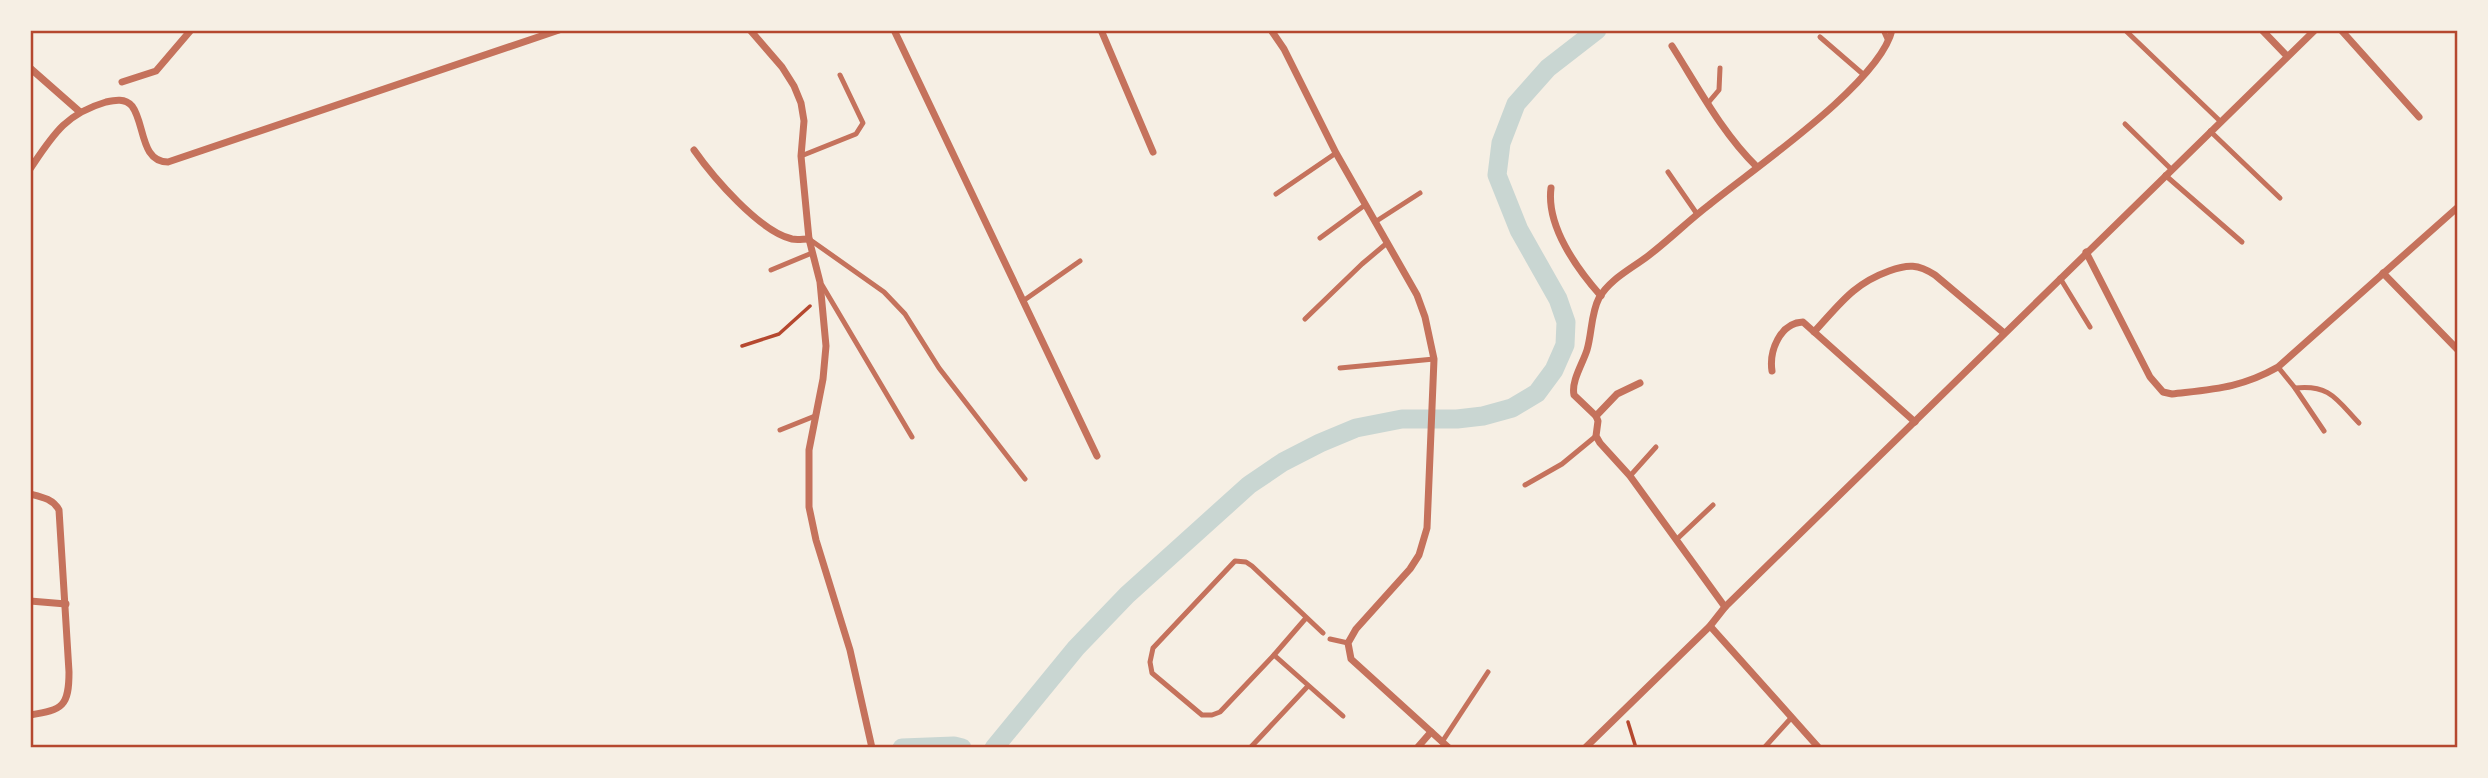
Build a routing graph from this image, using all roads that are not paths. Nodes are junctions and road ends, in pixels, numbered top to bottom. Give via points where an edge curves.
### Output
1 (191, 30) edge
2 (559, 30) edge
3 (750, 30) edge
4 (894, 30) edge
5 (1101, 30) edge
6 (1271, 30) edge
7 (1883, 30) edge
8 (1892, 30) edge
9 (2125, 30) edge
10 (2262, 30) edge
11 (2315, 30) edge
12 (2340, 30) edge
13 (1820, 37) dead end
14 (1888, 41) junction
15 (1672, 46) dead end
16 (2287, 56) junction
17 (30, 68) edge
18 (1720, 68) dead end
19 (841, 75) dead end
20 (1864, 75) junction
21 (122, 82) dead end
22 (1708, 103) junction
23 (80, 112) junction
24 (2419, 117) dead end
25 (2220, 121) junction
26 (2125, 124) dead end
27 (2210, 131) junction
28 (694, 150) dead end
29 (1153, 152) dead end
30 (1336, 153) junction
31 (801, 156) junction
32 (1757, 167) junction
33 (30, 169) edge
34 (1668, 172) dead end
35 (2168, 172) junction
36 (1551, 188) dead end
37 (1420, 193) dead end
38 (1276, 194) dead end
39 (2280, 198) dead end
40 (1365, 205) junction
41 (2458, 207) edge
42 (1697, 214) junction
43 (1375, 222) junction
44 (1320, 238) dead end
45 (808, 239) junction
46 (2242, 242) dead end
47 (1387, 243) junction
48 (2086, 251) junction
49 (811, 253) junction
50 (1080, 261) dead end
51 (771, 270) dead end
52 (2383, 272) junction
53 (2060, 278) junction
54 (820, 282) junction
55 (1601, 296) junction
56 (1023, 301) junction
57 (1305, 319) dead end
58 (2090, 327) dead end
59 (1814, 332) junction
60 (2004, 333) junction
61 (2458, 351) edge
62 (1433, 359) junction
63 (2278, 367) junction
64 (1340, 368) dead end
65 (1772, 371) dead end
66 (1640, 383) dead end
67 (2295, 388) junction
68 (816, 416) junction
69 (1596, 416) junction
70 (1915, 422) junction
71 (2359, 423) dead end
72 (780, 430) dead end
73 (2323, 431) dead end
74 (1596, 436) junction
75 (912, 437) dead end
76 (1656, 447) dead end
77 (1097, 456) dead end
78 (1630, 476) junction
79 (1025, 479) dead end
80 (1525, 485) dead end
81 (30, 495) edge
82 (1713, 505) dead end
83 (1676, 540) junction
84 (30, 601) edge
85 (66, 604) junction
86 (1725, 607) junction
87 (1306, 618) junction
88 (1710, 626) junction
89 (1323, 633) dead end
90 (1330, 639) dead end
91 (1348, 643) junction
92 (1274, 655) junction
93 (1488, 672) dead end
94 (1308, 686) junction
95 (30, 715) edge
96 (1343, 716) dead end
97 (1792, 717) junction
98 (1431, 732) junction
99 (1442, 742) junction
100 (872, 748) edge
101 (1250, 748) edge
102 (1417, 748) edge
103 (1449, 748) edge
104 (1586, 748) edge
105 (1764, 748) edge
106 (1819, 748) edge

1 - 21 street via 156,71
2 - 23 street via 168,162 158,161 150,153 129,103 111,101
3 - 31 street via 782,67 801,103
4 - 56 street
5 - 29 street
6 - 30 street
7 - 14 lane
8 - 14 street
9 - 25 lane
10 - 16 street
11 - 16 street
12 - 24 street
13 - 20 lane
14 - 20 street
15 - 22 street
16 - 25 street
17 - 23 street
18 - 22 lane via 1719,90
19 - 31 lane via 863,123 860,130
20 - 32 street via 1806,130
22 - 32 street via 1741,152
23 - 33 street via 55,131
25 - 27 street
26 - 35 lane
27 - 35 street
27 - 39 lane
28 - 45 street via 721,184 765,224 794,240
30 - 38 lane
30 - 40 street
31 - 45 street
32 - 42 street
34 - 42 lane
35 - 46 lane
35 - 48 street
36 - 55 street via 1549,206 1555,222 1580,273
37 - 43 lane
40 - 43 street
40 - 44 lane
41 - 52 street
42 - 55 street via 1620,275
43 - 47 street
45 - 49 street
45 - 79 lane via 884,292 905,313 939,368
47 - 57 lane
47 - 62 street via 1417,295
48 - 53 street
48 - 63 street via 2150,377 2163,392 2234,386
49 - 51 lane
49 - 54 street
50 - 56 lane
52 - 61 street
52 - 63 street
53 - 58 lane
53 - 60 street
54 - 68 street via 826,346
54 - 75 lane
55 - 69 street via 1573,390
56 - 77 street
59 - 60 street via 1855,288 1908,264 1924,267
59 - 65 street via 1803,322 1793,325 1773,346
59 - 70 street
60 - 70 street
62 - 64 lane
62 - 91 street via 1427,528 1419,555
63 - 67 lane
66 - 69 street via 1617,394
67 - 71 lane via 2325,389
67 - 73 lane
68 - 72 lane
68 - 100 street via 809,450 809,507 850,650
69 - 74 street
70 - 86 street
74 - 78 street
74 - 80 lane via 1562,464
76 - 78 lane
78 - 83 street
81 - 85 street via 46,498 59,510
82 - 83 lane
83 - 86 street
84 - 85 street
85 - 95 street via 66,702 49,712
86 - 88 street
87 - 89 lane
87 - 92 lane
87 - 92 lane via 1252,566 1235,561 1153,648 1150,662 1152,673 1169,689 1202,715 1212,715
88 - 97 street
88 - 104 street
90 - 91 lane
91 - 98 street via 1351,659
92 - 94 lane
93 - 99 lane
94 - 96 lane
94 - 101 lane
97 - 105 lane
97 - 106 street
98 - 99 street
98 - 102 street
99 - 103 street

